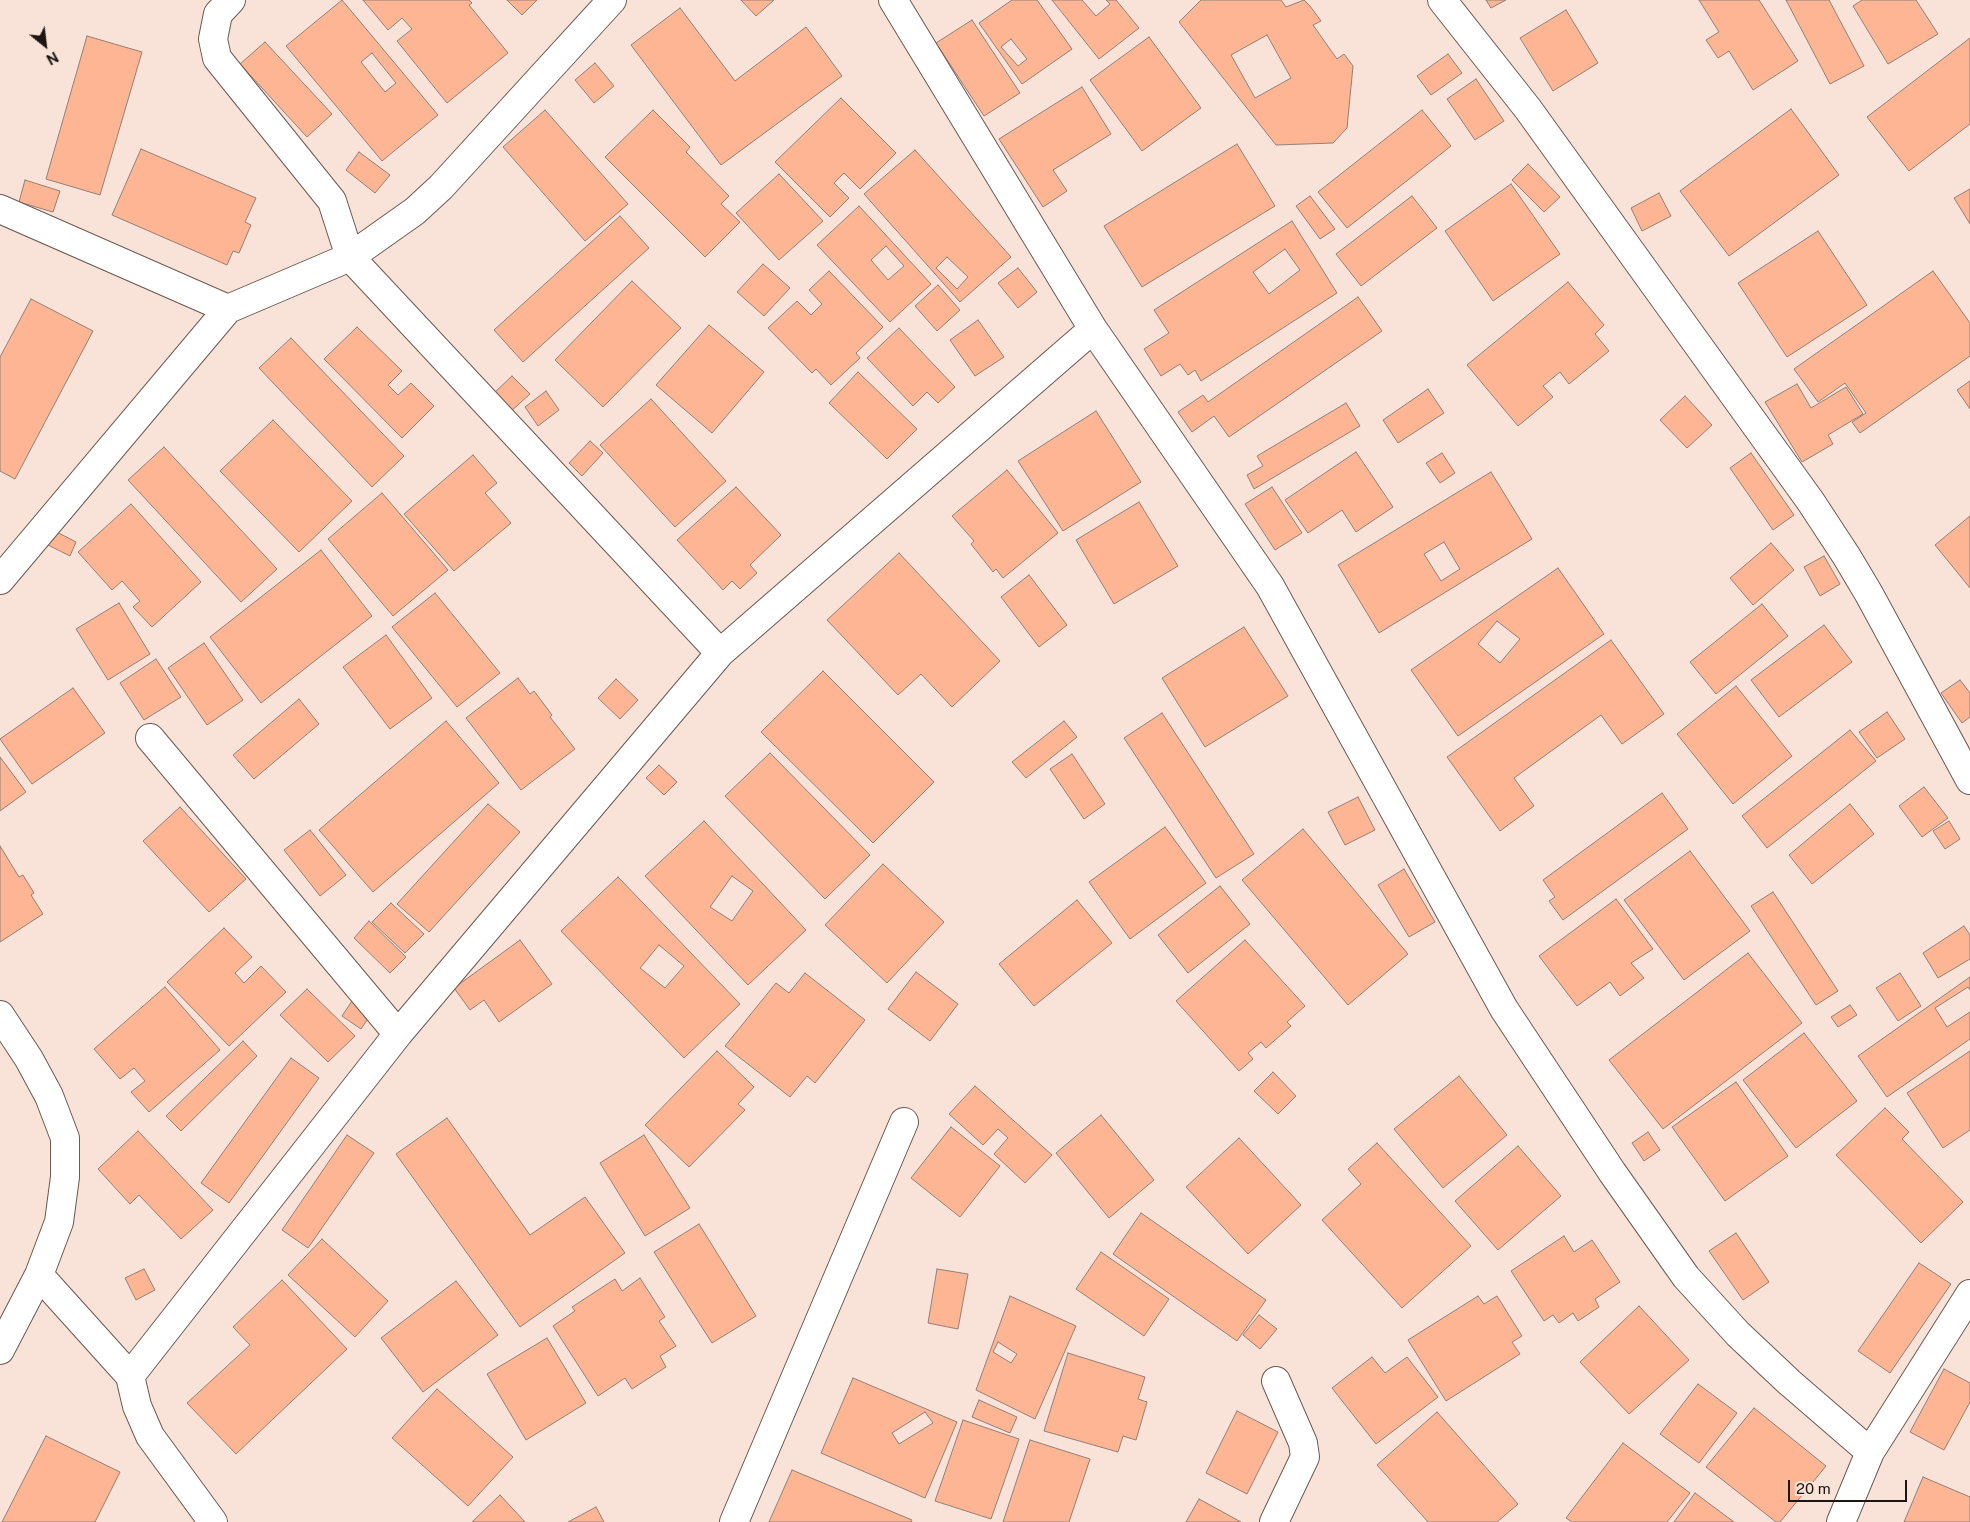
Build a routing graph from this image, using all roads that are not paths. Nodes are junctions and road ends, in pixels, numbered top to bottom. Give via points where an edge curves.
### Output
1 (231, 0) edge
2 (612, 0) edge
3 (893, 0) edge
4 (1442, 0) edge
5 (0, 208) edge
6 (350, 257) junction
7 (228, 309) junction
8 (1093, 329) junction
9 (0, 580) edge
10 (720, 652) junction
11 (150, 738) dead end
12 (1970, 780) edge
13 (0, 1015) edge
14 (398, 1034) junction
15 (904, 1122) dead end
16 (39, 1275) junction
17 (1970, 1294) edge
18 (0, 1350) edge
19 (130, 1376) junction
20 (1276, 1381) dead end
21 (1870, 1452) junction
22 (213, 1522) edge
23 (734, 1522) edge
24 (1274, 1522) edge
25 (1841, 1522) edge

1 - 6 street via 218,14 214,39 217,58 332,201
2 - 6 street via 440,187 415,211
3 - 8 street
4 - 12 street via 1528,110 1811,502 1848,557
5 - 7 street
6 - 7 street
6 - 10 street
7 - 9 street
8 - 10 street
8 - 21 street via 1270,586 1504,1009 1612,1172 1686,1277 1732,1327
10 - 14 street
11 - 14 street
13 - 16 street via 49,1096 65,1138 65,1177 59,1222
14 - 19 street
15 - 23 street
16 - 18 street
16 - 19 street
17 - 21 street
19 - 22 street via 137,1406 150,1436
20 - 24 street via 1303,1443 1305,1457
21 - 25 street

